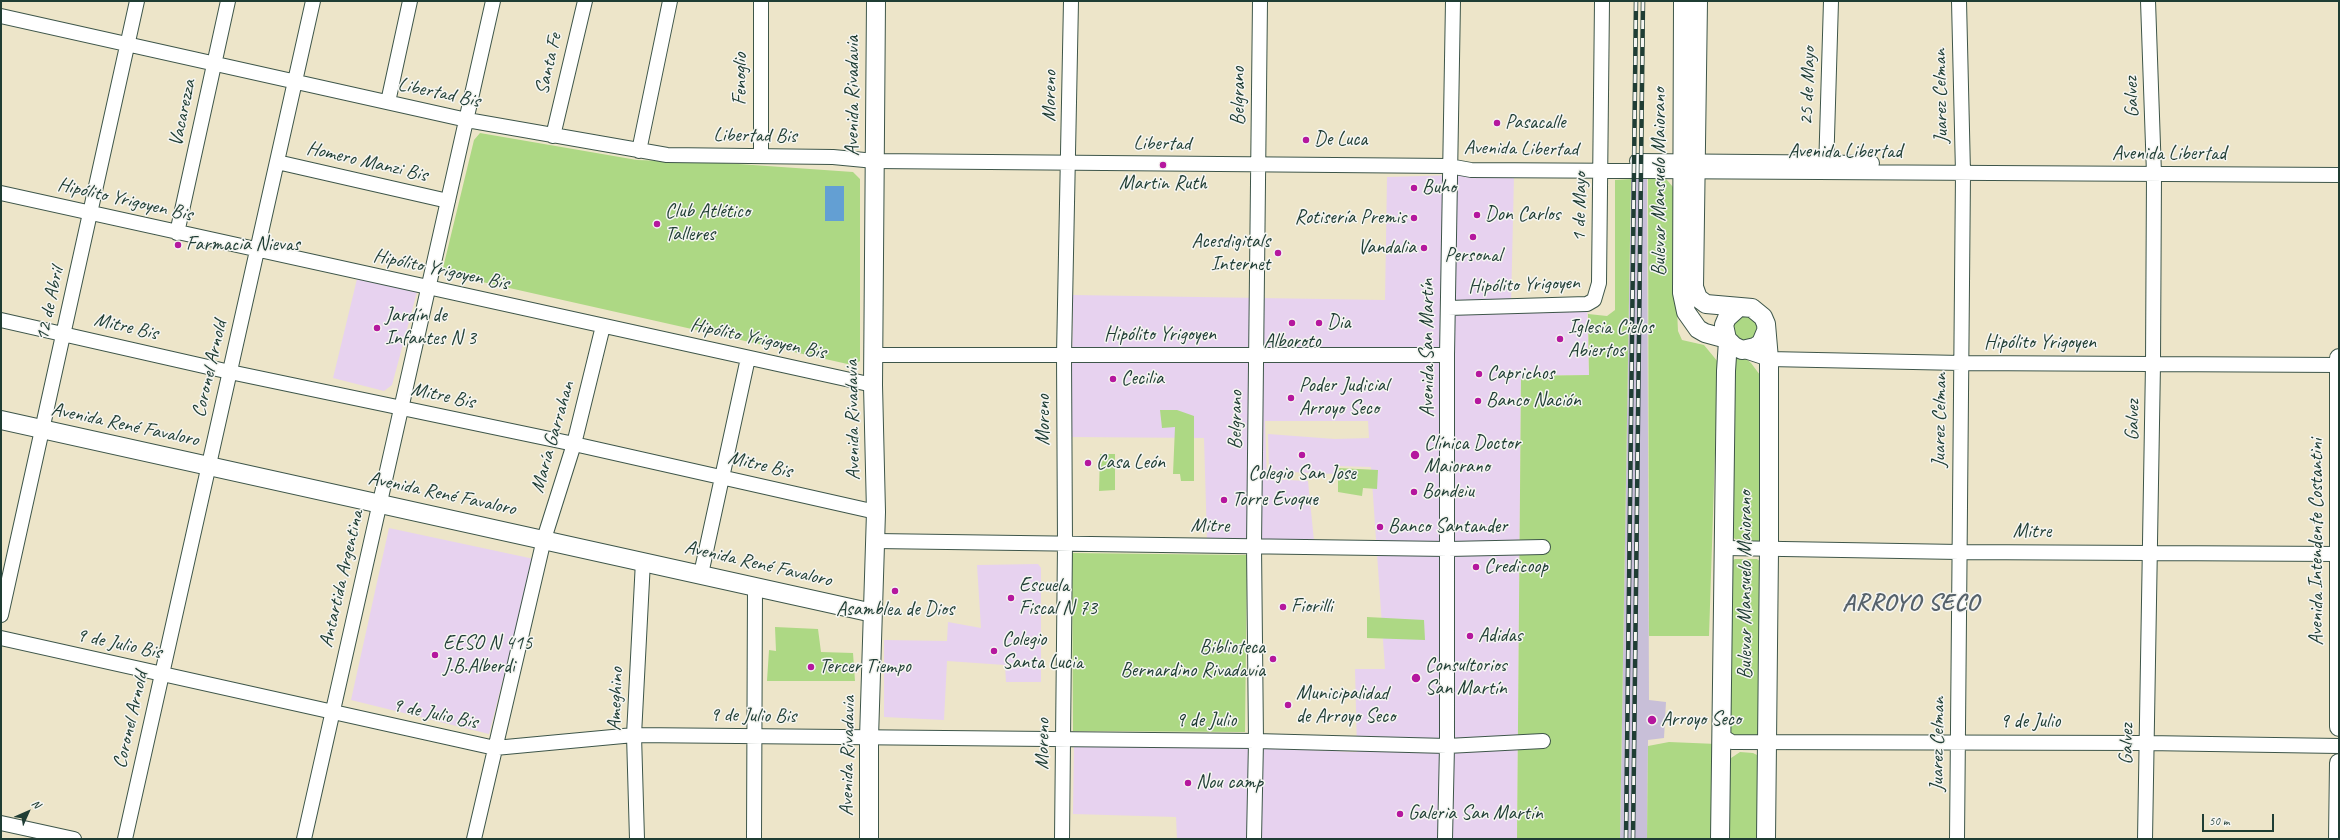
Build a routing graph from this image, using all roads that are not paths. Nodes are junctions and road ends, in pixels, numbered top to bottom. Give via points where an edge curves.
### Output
1 (137, 1) edge
2 (228, 1) edge
3 (313, 1) edge
4 (410, 1) edge
5 (493, 1) edge
6 (585, 1) edge
7 (670, 1) edge
8 (761, 1) edge
9 (876, 1) edge
10 (1071, 1) edge
11 (1260, 1) edge
12 (1453, 1) edge
13 (1602, 1) edge
14 (1683, 1) edge
15 (1698, 1) edge
16 (1831, 1) edge
17 (1959, 1) edge
18 (2148, 1) edge
19 (1, 16) edge
20 (128, 44) junction
21 (214, 64) junction
22 (296, 82) junction
23 (388, 102) junction
24 (466, 120) junction
25 (553, 136) junction
26 (639, 151) junction
27 (761, 156) junction
28 (875, 161) junction
29 (277, 162) junction
30 (1069, 163) junction
31 (1259, 165) junction
32 (1449, 166) junction
33 (1601, 166) junction
34 (1688, 166) junction
35 (1826, 167) junction
36 (2339, 167) edge
37 (1962, 168) junction
38 (2154, 170) junction
39 (2339, 175) edge
40 (1, 193) edge
41 (448, 201) junction
42 (89, 212) junction
43 (177, 233) junction
44 (257, 250) junction
45 (428, 288) junction
46 (1597, 294) joint
47 (1717, 306) junction
48 (1448, 308) junction
49 (1738, 308) junction
50 (1686, 312) junction
51 (1, 320) edge
52 (603, 326) junction
53 (1766, 331) junction
54 (1705, 333) junction
55 (64, 334) junction
56 (1732, 343) junction
57 (874, 354) junction
58 (1064, 355) junction
59 (1447, 355) junction
60 (1258, 356) junction
61 (748, 358) junction
62 (2339, 358) edge
63 (1768, 359) junction
64 (1726, 362) junction
65 (1961, 363) junction
66 (2154, 364) junction
67 (2339, 365) edge
68 (230, 372) junction
69 (873, 385) junction
70 (401, 408) junction
71 (1, 420) edge
72 (44, 429) junction
73 (574, 444) junction
74 (208, 466) junction
75 (722, 477) junction
76 (380, 504) junction
77 (876, 512) junction
78 (544, 539) junction
79 (876, 541) junction
80 (1065, 544) junction
81 (1254, 546) junction
82 (1543, 547) dead end
83 (1725, 548) junction
84 (1448, 549) junction
85 (1769, 550) junction
86 (1959, 552) junction
87 (2152, 552) junction
88 (2339, 554) edge
89 (642, 561) junction
90 (701, 574) junction
91 (756, 586) junction
92 (873, 613) junction
93 (1, 615) edge
94 (1, 638) edge
95 (162, 674) junction
96 (2339, 688) edge
97 (333, 712) junction
98 (2339, 727) edge
99 (634, 735) junction
100 (755, 736) junction
101 (1722, 736) junction
102 (869, 738) junction
103 (1063, 740) junction
104 (1256, 741) junction
105 (1543, 741) dead end
106 (1766, 742) junction
107 (1959, 742) junction
108 (2146, 743) junction
109 (1447, 746) junction
110 (2339, 746) edge
111 (495, 748) junction
112 (2339, 763) edge
113 (2339, 812) edge
114 (1, 823) edge
115 (74, 839) edge
116 (125, 839) edge
117 (304, 839) edge
118 (474, 839) edge
119 (637, 839) edge
120 (754, 839) edge
121 (869, 839) edge
122 (1062, 839) edge
123 (1254, 839) edge
124 (1445, 839) edge
125 (1720, 839) edge
126 (1766, 839) edge
127 (1957, 839) edge
128 (2145, 839) edge
129 (2338, 839) edge

1 - 20 street, 12 de Abril
2 - 21 street, Vacarezza
3 - 22 street, Coronel Arnold
4 - 23 street
5 - 24 street, Antartida Argentina
6 - 25 street, Santa Fe
7 - 26 street
8 - 27 street, Fenoglio
9 - 28 main road, Avenida Rivadavia
10 - 30 street, Moreno
11 - 31 street, Belgrano
12 - 32 street, Avenida San Martín
13 - 33 street, 1 de Mayo
14 - 34 main road, Bulevar Mansuelo Maiorano
15 - 34 main road, Bulevar Mansuelo Maiorano
16 - 35 street, 25 de Mayo
17 - 37 street, Juarez Celman
18 - 38 street, Galvez
19 - 20 street, Libertad Bis
20 - 21 street, Libertad Bis
20 - 42 street, 12 de Abril
21 - 22 street, Libertad Bis
21 - 43 street, Vacarezza
22 - 23 street, Libertad Bis
22 - 29 street, Coronel Arnold
23 - 24 street, Libertad Bis
24 - 25 street, Libertad Bis
24 - 41 street, Antartida Argentina
25 - 26 street, Libertad Bis
26 - 27 street, Libertad Bis via 667,155
27 - 28 street, Libertad Bis
28 - 30 street, Libertad
28 - 57 main road, Avenida Rivadavia
29 - 41 street, Homero Manzi Bis
29 - 44 street, Coronel Arnold
30 - 31 street, Libertad
30 - 58 street, Moreno
31 - 32 street, Libertad
31 - 60 street, Belgrano
32 - 33 street, Avenida Libertad via 1471,170
32 - 48 street, Avenida San Martín
33 - 34 street, Avenida Libertad
33 - 46 street, 1 de Mayo via 1600,283
34 - 35 street, Avenida Libertad
34 - 47 main road, Bulevar Mansuelo Maiorano via 1694,287 1698,298 1706,304
34 - 50 main road, Bulevar Mansuelo Maiorano via 1682,293
35 - 37 street, Avenida Libertad
36 - 38 street, Avenida Libertad
37 - 38 street, Avenida Libertad
37 - 65 street, Juarez Celman
38 - 39 street, Avenida Libertad
38 - 66 street, Galvez
40 - 42 street, Hipólito Yrigoyen Bis
41 - 45 street, Antartida Argentina
42 - 43 street, Hipólito Yrigoyen Bis
42 - 55 street, 12 de Abril
43 - 44 street, Hipólito Yrigoyen Bis
44 - 45 street, Hipólito Yrigoyen Bis
44 - 68 street, Coronel Arnold
45 - 52 street, Hipólito Yrigoyen Bis
45 - 70 street, Antartida Argentina
46 - 48 street, Hipólito Yrigoyen via 1594,300 1587,304
47 - 49 main road, Bulevar Mansuelo Maiorano
47 - 50 street
48 - 59 street, Avenida San Martín
49 - 53 main road, Bulevar Mansuelo Maiorano via 1745,307 1758,312 1765,321
49 - 56 main road, Bulevar Mansuelo Maiorano via 1727,318 1724,325
50 - 54 main road, Bulevar Mansuelo Maiorano via 1690,320
51 - 55 street, Mitre Bis
52 - 61 street, Hipólito Yrigoyen Bis
52 - 73 street, María Garrahan
53 - 56 main road via 1761,343 1752,349
53 - 63 main road, Bulevar Mansuelo Maiorano
54 - 56 main road, Bulevar Mansuelo Maiorano
54 - 64 main road via 1719,346
55 - 68 street, Mitre Bis
55 - 72 street, 12 de Abril
56 - 63 street, Hipólito Yrigoyen
56 - 64 main road, Bulevar Mansuelo Maiorano
57 - 58 street, Hipólito Yrigoyen
57 - 69 main road, Avenida Rivadavia
58 - 60 street, Hipólito Yrigoyen
58 - 80 street, Moreno
59 - 60 street, Hipólito Yrigoyen
59 - 84 street, Avenida San Martín
60 - 81 street, Belgrano
61 - 69 street, Hipólito Yrigoyen Bis
61 - 75 street
62 - 67 main road, Avenida Intendente Costantini
63 - 65 street, Hipólito Yrigoyen
63 - 85 main road, Bulevar Mansuelo Maiorano
64 - 83 main road, Bulevar Mansuelo Maiorano
65 - 66 street, Hipólito Yrigoyen
65 - 86 street, Juarez Celman
66 - 67 street, Hipólito Yrigoyen
66 - 87 street, Galvez
67 - 88 main road, Avenida Intendente Costantini
68 - 70 street, Mitre Bis
68 - 74 street, Coronel Arnold
69 - 77 main road, Avenida Rivadavia
70 - 73 street, Mitre Bis
70 - 76 street, Antartida Argentina
71 - 72 main road, Avenida René Favaloro
72 - 74 main road, Avenida René Favaloro
72 - 93 street, 12 de Abril
73 - 75 street, Mitre Bis
73 - 78 street, María Garrahan
74 - 76 main road, Avenida René Favaloro
74 - 95 street, Coronel Arnold
75 - 77 street, Mitre Bis
75 - 90 street
76 - 78 main road, Avenida René Favaloro
76 - 97 street, Antartida Argentina
77 - 79 main road, Avenida Rivadavia
78 - 89 main road, Avenida René Favaloro
78 - 111 street, María Garrahan
79 - 80 street, Mitre
79 - 92 main road, Avenida Rivadavia
80 - 81 street, Mitre
80 - 103 street, Moreno
81 - 84 street, Mitre
81 - 104 street, Belgrano
82 - 84 street, Mitre
83 - 85 street, Mitre
83 - 101 main road, Bulevar Mansuelo Maiorano
84 - 109 street, Avenida San Martín
85 - 86 street, Mitre
85 - 106 main road, Bulevar Mansuelo Maiorano
86 - 87 street, Mitre
86 - 107 street, Juarez Celman
87 - 88 street, Mitre
87 - 108 street, Galvez
88 - 96 main road, Avenida Intendente Costantini
89 - 90 main road, Avenida René Favaloro
89 - 99 street, Ameghino
90 - 91 main road, Avenida René Favaloro
91 - 92 main road, Avenida René Favaloro
91 - 100 street
92 - 102 main road, Avenida Rivadavia
94 - 95 street, 9 de Julio Bis
95 - 97 street, 9 de Julio Bis
95 - 116 street, Coronel Arnold
96 - 98 main road, Avenida Intendente Costantini
97 - 111 street, 9 de Julio Bis
97 - 117 street, Antartida Argentina
99 - 100 street, 9 de Julio Bis
99 - 111 street, 9 de Julio Bis
99 - 119 street, Ameghino
100 - 102 street, 9 de Julio Bis
100 - 120 street
101 - 106 street, 9 de Julio via 1732,742
101 - 125 main road, Bulevar Mansuelo Maiorano
102 - 103 street, 9 de Julio
102 - 121 main road, Avenida Rivadavia
103 - 104 street, 9 de Julio
103 - 122 street, Moreno
104 - 109 street, 9 de Julio
104 - 123 street, Belgrano
105 - 109 street, 9 de Julio
106 - 107 street, 9 de Julio
106 - 126 main road, Bulevar Mansuelo Maiorano
107 - 108 street, 9 de Julio
107 - 127 street, Juarez Celman
108 - 110 street, 9 de Julio
108 - 128 street, Galvez
109 - 124 street, Avenida San Martín
111 - 118 street, María Garrahan
112 - 113 main road
113 - 129 main road
114 - 115 street

